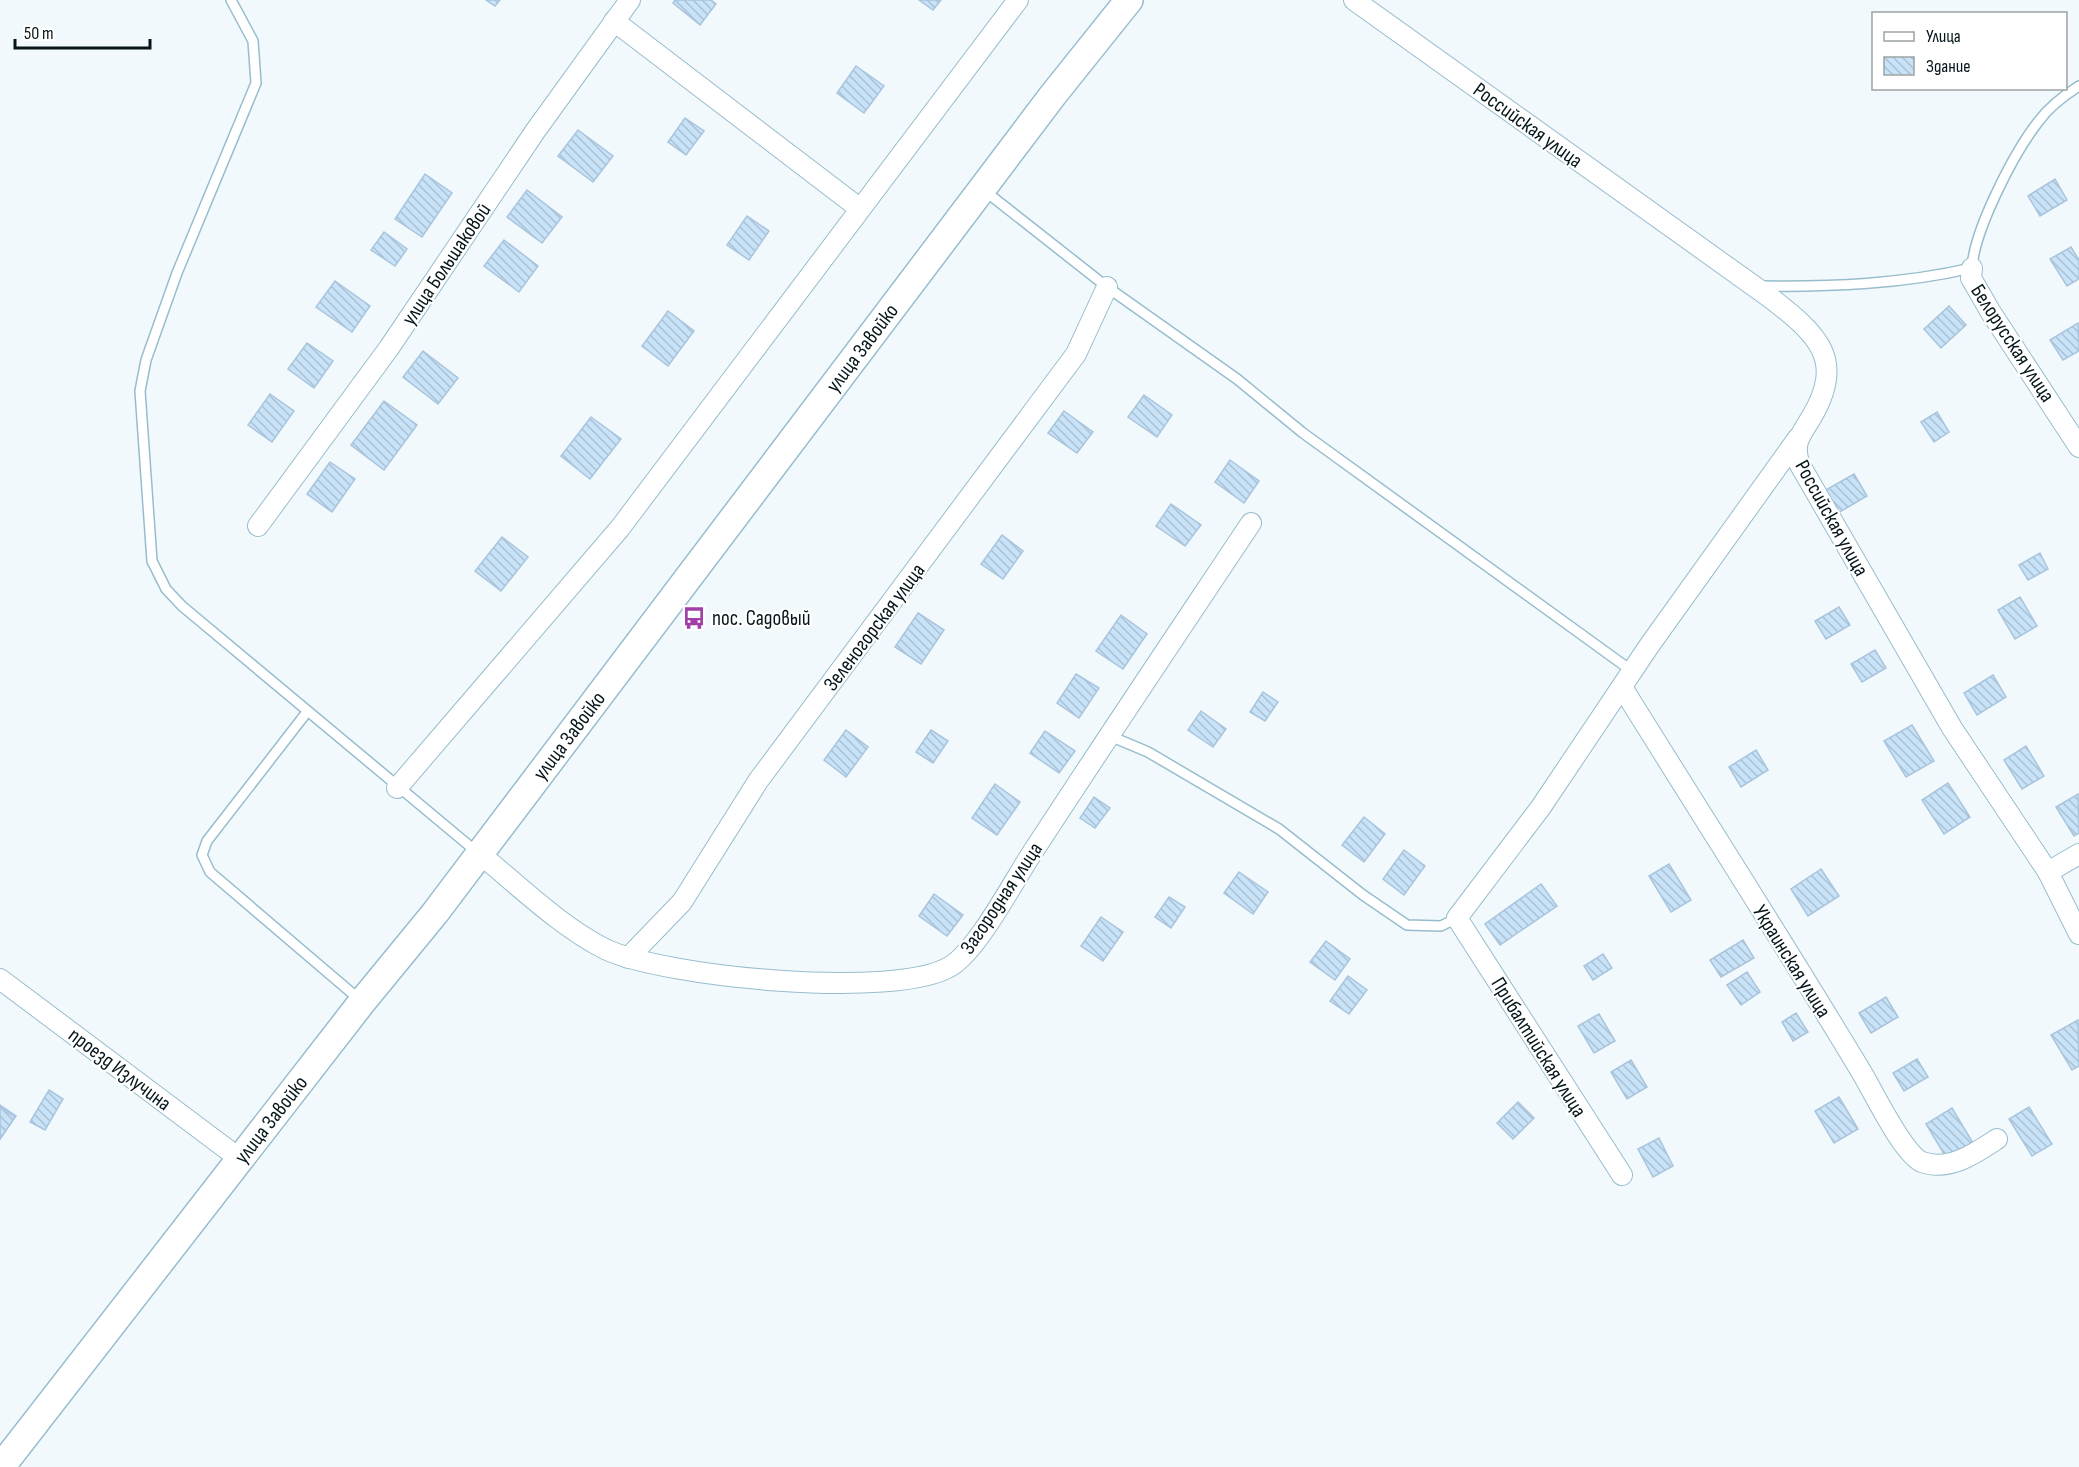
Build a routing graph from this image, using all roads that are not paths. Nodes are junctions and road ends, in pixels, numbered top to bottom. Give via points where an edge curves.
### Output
1 (231, 0) edge
2 (630, 0) edge
3 (1018, 0) edge
4 (1129, 0) edge
5 (1354, 0) edge
6 (614, 21) junction
7 (2079, 86) edge
8 (983, 189) junction
9 (859, 208) junction
10 (1971, 268) junction
11 (1753, 286) junction
12 (1107, 287) junction
13 (1798, 438) junction
14 (2079, 447) edge
15 (1251, 523) dead end
16 (258, 526) dead end
17 (1624, 684) junction
18 (307, 712) junction
19 (1110, 736) junction
20 (397, 788) junction
21 (480, 854) junction
22 (2079, 854) edge
23 (2048, 872) junction
24 (1457, 918) junction
25 (2079, 934) edge
26 (628, 958) junction
27 (0, 979) edge
28 (362, 1002) junction
29 (1997, 1139) dead end
30 (240, 1159) junction
31 (1622, 1175) dead end
32 (1, 1467) edge

1 - 18 lane via 253,41 256,83 177,273 143,370 140,401 150,544 157,573 169,593
2 - 6 street, улица Большаковой
3 - 9 street
4 - 8 main road, улица Завойко
5 - 11 street, Российская улица
6 - 9 street
6 - 16 street, улица Большаковой via 389,348
7 - 10 lane via 2059,99 2020,149 1981,230
8 - 12 lane
8 - 21 main road, улица Завойко
9 - 20 street via 620,528
10 - 11 lane via 1898,281 1829,287
10 - 14 street, Белорусская улица via 1971,278 1990,311
11 - 13 street, Российская улица via 1804,324 1821,345 1827,363 1825,390
12 - 17 lane via 1625,666 1628,671
12 - 26 street, Зеленогорская улица via 1076,354 758,781 682,902
13 - 17 street
13 - 23 street, Российская улица via 1800,465 1952,728
15 - 19 street, Загородная улица
17 - 24 street via 1541,807
17 - 29 street, Украинская улица via 1905,1149 1921,1161 1940,1165 1971,1157
18 - 20 lane
18 - 28 lane via 207,841 202,855 210,872
19 - 24 lane via 1148,752 1279,829 1407,925 1441,926
19 - 26 street, Загородная улица via 976,942 951,967 908,978 791,982
20 - 21 lane
21 - 26 street, Загородная улица via 591,941
21 - 28 main road, улица Завойко
22 - 23 street
23 - 25 street, Российская улица
24 - 31 street, Прибалтийская улица
27 - 30 street, проезд Излучина
28 - 30 main road, улица Завойко
30 - 32 main road, улица Завойко

